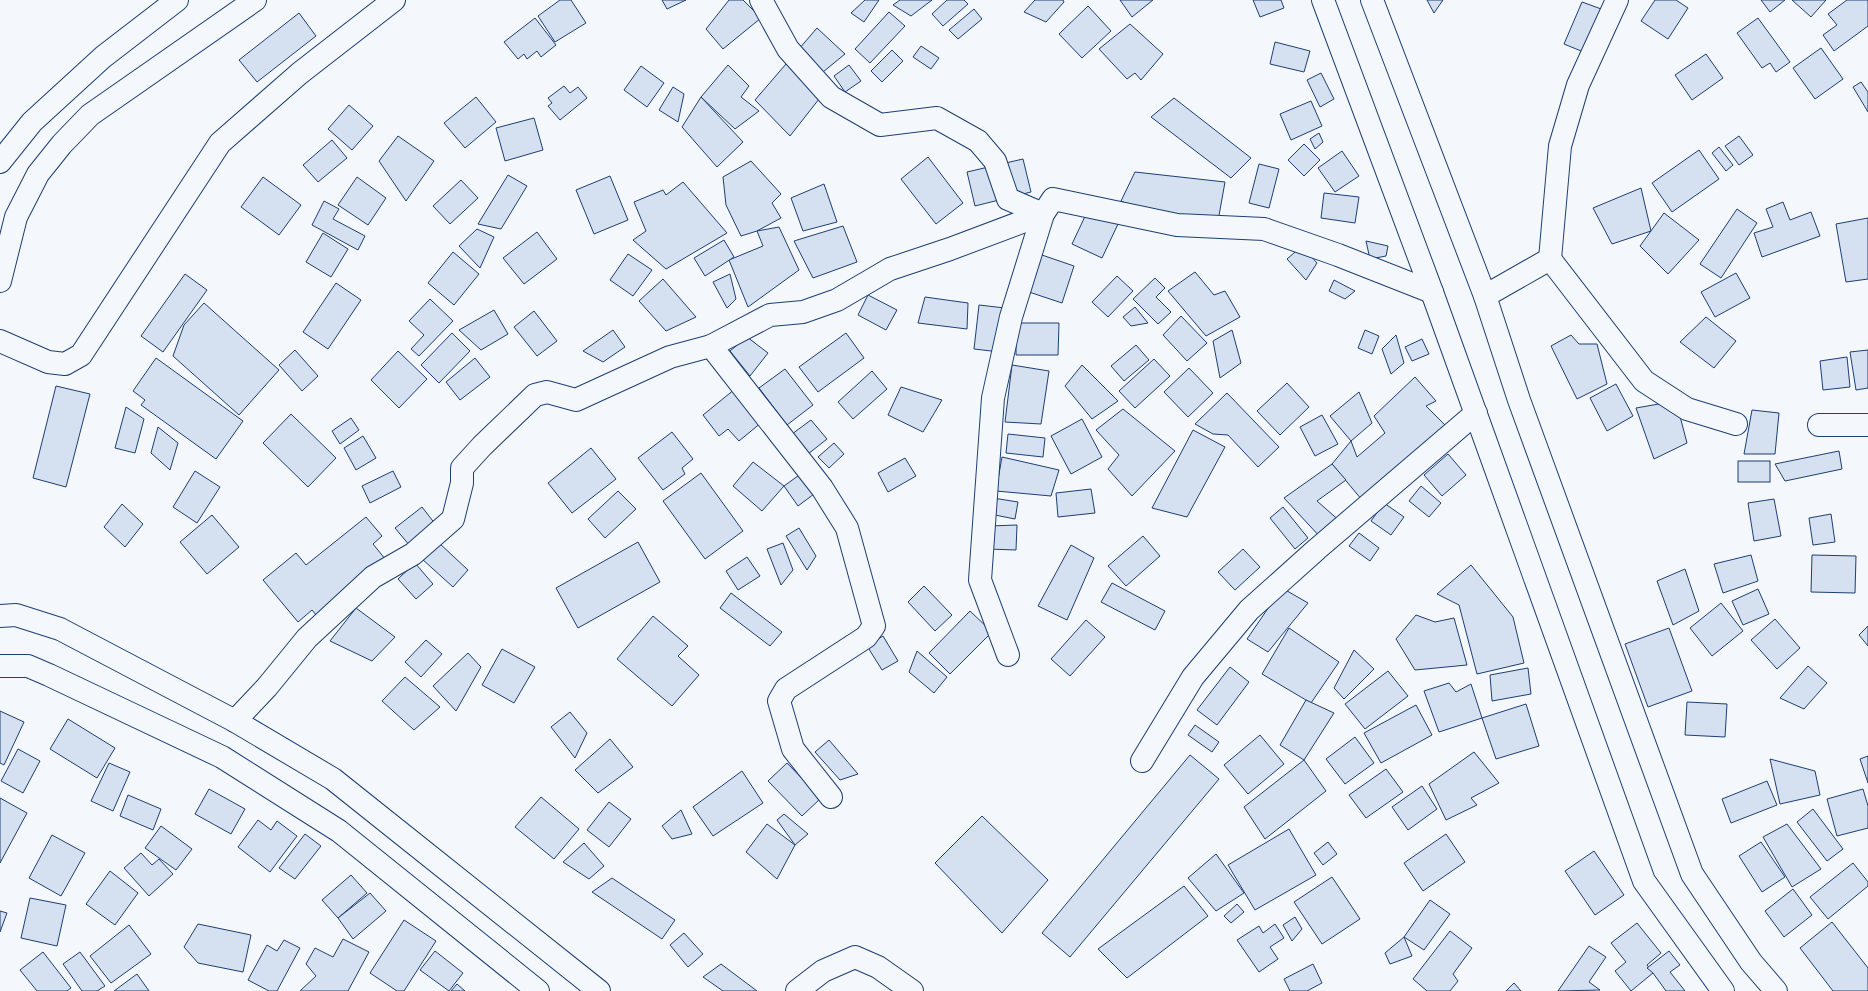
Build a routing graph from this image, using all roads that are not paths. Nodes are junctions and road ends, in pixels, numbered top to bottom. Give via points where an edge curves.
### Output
1 (177, 0) edge
2 (255, 0) edge
3 (394, 0) edge
4 (761, 0) edge
5 (1323, 0) edge
6 (1372, 0) edge
7 (1617, 0) edge
8 (0, 162) edge
9 (1043, 214) junction
10 (1550, 259) junction
11 (0, 280) edge
12 (1432, 292) junction
13 (1485, 296) junction
14 (0, 341) edge
15 (710, 346) junction
16 (1476, 413) junction
17 (1736, 424) dead end
18 (1819, 425) dead end
19 (1868, 425) edge
20 (0, 616) edge
21 (1008, 655) dead end
22 (0, 666) edge
23 (235, 721) junction
24 (1142, 761) dead end
25 (831, 797) dead end
26 (538, 991) edge
27 (600, 991) edge
28 (797, 991) edge
29 (912, 991) edge
30 (1723, 991) edge
31 (1776, 991) edge

1 - 8 street via 103,57 32,122
2 - 11 street via 90,115 62,144 38,174 16,217
3 - 14 street via 300,73 220,143 81,355 65,364 48,362
4 - 9 street via 788,49 830,97 880,125 937,118 978,141 995,161 1008,199
5 - 12 street
6 - 13 street
7 - 10 street via 1578,85 1560,146
9 - 12 street via 1053,199 1177,225 1264,229
9 - 15 street via 890,269 837,300 803,312 770,316
9 - 21 street via 1011,316 993,398 980,580
10 - 13 street
10 - 17 street via 1644,381 1687,408
12 - 16 street
13 - 31 street via 1519,400 1692,874 1751,962
15 - 23 street via 670,357 576,400 546,392 535,395 462,468 462,484 454,519 413,554 373,577 307,638
15 - 25 street via 822,488 847,528 874,626 866,637 786,689 779,701 793,749
16 - 24 street via 1249,610 1193,677
16 - 30 street via 1644,881
18 - 19 street
20 - 23 street via 16,615 60,629
22 - 26 street via 28,666 222,756 338,831
23 - 27 street via 333,779
28 - 29 street via 823,971 855,957 878,967

